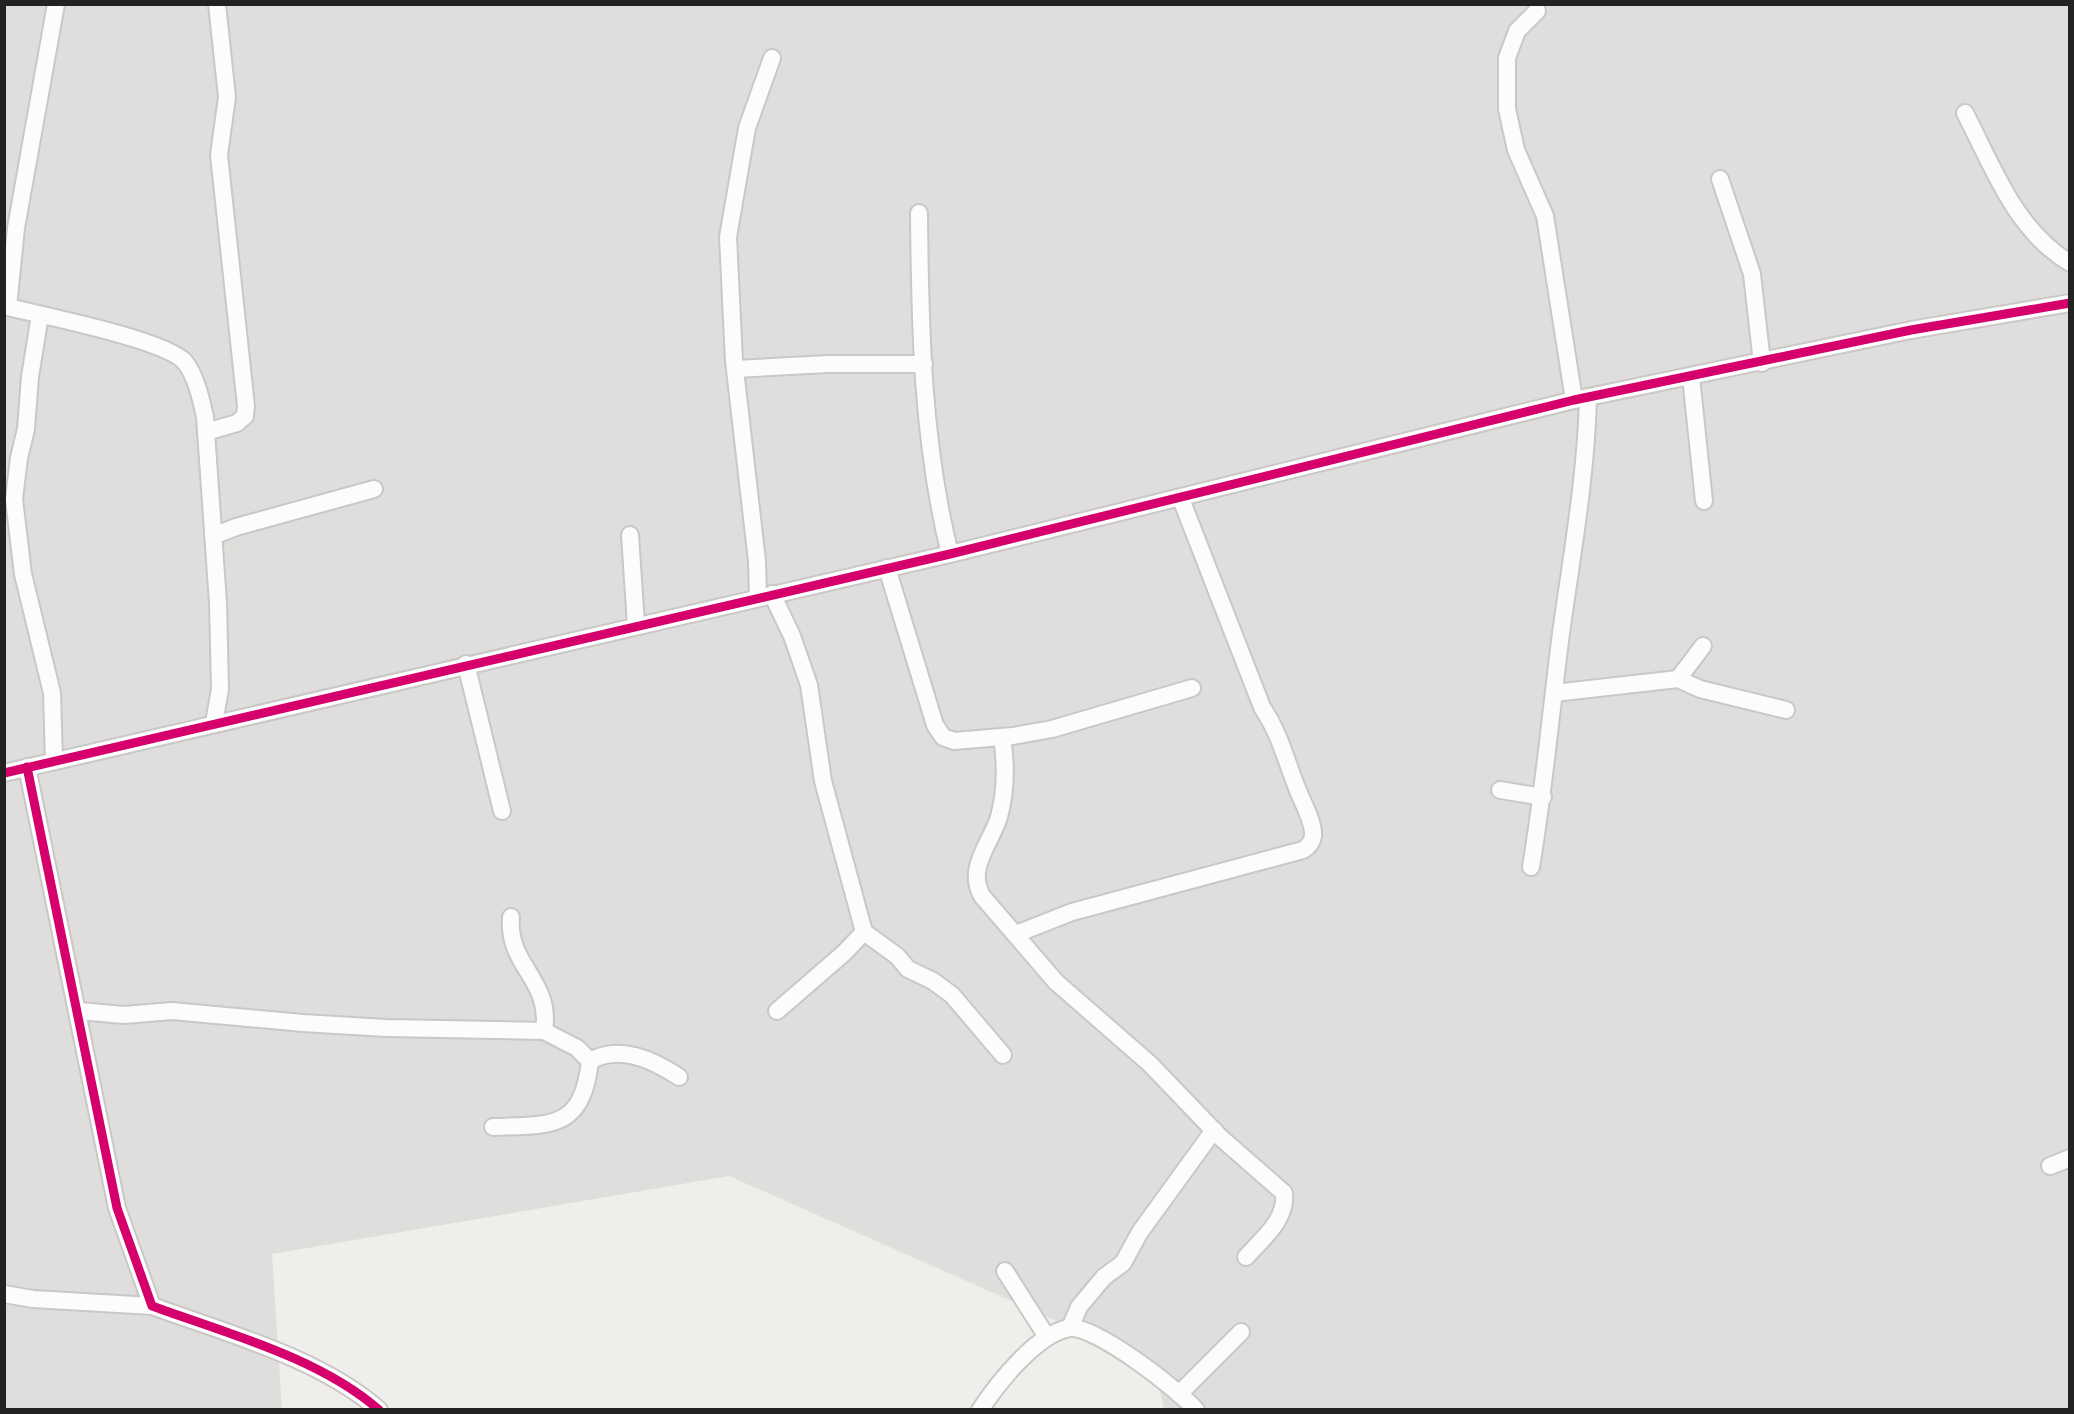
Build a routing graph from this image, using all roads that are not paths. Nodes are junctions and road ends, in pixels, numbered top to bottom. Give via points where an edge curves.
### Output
1 (56, 4) edge
2 (217, 4) edge
3 (1537, 11) dead end
4 (772, 58) dead end
5 (1965, 112) dead end
6 (1720, 179) dead end
7 (919, 213) dead end
8 (2070, 263) edge
9 (2070, 303) edge
10 (6, 306) edge
11 (40, 315) junction
12 (1762, 363) junction
13 (924, 364) junction
14 (735, 369) junction
15 (1691, 377) junction
16 (1581, 399) junction
17 (206, 432) junction
18 (374, 489) dead end
19 (1182, 499) junction
20 (1704, 501) dead end
21 (630, 535) dead end
22 (213, 536) junction
23 (950, 554) junction
24 (887, 568) junction
25 (765, 596) junction
26 (636, 625) junction
27 (1702, 646) dead end
28 (466, 664) junction
29 (1678, 679) junction
30 (1192, 688) dead end
31 (220, 689) junction
32 (1554, 693) junction
33 (1786, 710) dead end
34 (243, 716) junction
35 (214, 723) junction
36 (1002, 737) junction
37 (54, 761) junction
38 (27, 768) junction
39 (4, 773) edge
40 (1500, 790) dead end
41 (1543, 797) junction
42 (502, 811) dead end
43 (1531, 867) dead end
44 (511, 917) dead end
45 (864, 932) junction
46 (1016, 934) junction
47 (79, 1011) junction
48 (777, 1011) dead end
49 (544, 1031) junction
50 (1003, 1055) dead end
51 (590, 1061) junction
52 (679, 1077) dead end
53 (493, 1127) dead end
54 (1214, 1130) junction
55 (2070, 1158) edge
56 (2050, 1166) dead end
57 (1246, 1257) dead end
58 (1005, 1271) dead end
59 (4, 1294) edge
60 (153, 1306) junction
61 (1070, 1328) junction
62 (1241, 1332) dead end
63 (1047, 1337) junction
64 (1179, 1394) junction
65 (379, 1410) edge
66 (980, 1410) edge
67 (1196, 1410) edge

1 - 10 street via 15,228
2 - 17 street via 227,97 219,155 246,406 245,416 237,423
3 - 16 street via 1518,31 1507,58 1508,109 1516,150 1545,216
4 - 14 street via 747,128 728,237
5 - 8 street via 2015,212 2038,239
6 - 12 street via 1752,274
7 - 13 street
9 - 12 street via 1911,330
10 - 11 street
11 - 17 street via 158,345 184,361 200,393
11 - 37 street via 14,500 23,574 52,693
12 - 15 street
13 - 14 street via 828,363
13 - 23 street via 936,496
14 - 25 street via 757,561
15 - 16 street
15 - 20 street
16 - 19 street
16 - 32 street via 1586,459
17 - 22 street
18 - 22 street
19 - 23 street
19 - 46 street via 1262,707 1287,754 1313,839 1303,850 1116,899
21 - 26 street
22 - 31 street
23 - 24 street
24 - 25 street
24 - 36 street via 935,725 943,736 954,741
25 - 26 street
25 - 45 street via 792,636 809,685 823,781
26 - 28 street
27 - 29 street
28 - 34 street
28 - 42 street
29 - 32 street
29 - 33 street via 1700,690
30 - 36 street via 1052,729
31 - 34 street
31 - 35 street
32 - 41 street
34 - 35 street
35 - 37 street
36 - 46 street via 1005,780 999,817 981,856 976,886
37 - 38 street
38 - 39 street
38 - 47 street
40 - 41 street
41 - 43 street
44 - 49 street via 514,948 536,981 543,1002
45 - 48 street
45 - 50 street via 909,969 952,994
46 - 54 street via 1056,982 1150,1064
47 - 49 street via 124,1015 172,1011 386,1028
47 - 60 street via 117,1208
49 - 51 street via 577,1048
51 - 52 street via 619,1054 640,1056
51 - 53 street via 578,1105 562,1120 543,1125
54 - 57 street via 1284,1193 1285,1205 1278,1221
54 - 61 street via 1140,1232 1123,1263 1104,1277 1079,1307
55 - 56 street
58 - 63 street
59 - 60 street
60 - 65 street via 321,1370 358,1391
61 - 63 street
61 - 64 street via 1095,1335 1125,1352
62 - 64 street
63 - 66 street via 1009,1372
64 - 67 street

